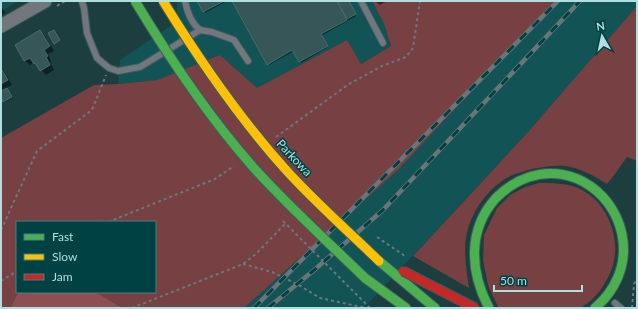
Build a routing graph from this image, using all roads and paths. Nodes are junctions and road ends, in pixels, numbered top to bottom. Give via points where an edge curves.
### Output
1 (45, 1) edge
2 (82, 1) edge
3 (135, 1) edge
4 (163, 1) edge
5 (185, 1) edge
6 (361, 1) edge
7 (420, 1) edge
8 (1, 26) edge
9 (200, 30) junction
10 (383, 43) dead end
11 (248, 61) dead end
12 (109, 68) junction
13 (349, 84) dead end
14 (275, 137) dead end
15 (280, 142) dead end
16 (286, 224) dead end
17 (1, 230) edge
18 (373, 234) dead end
19 (409, 259) dead end
20 (379, 260) junction
21 (243, 264) junction
22 (16, 272) edge
23 (365, 278) junction
24 (637, 279) edge
25 (1, 281) edge
26 (383, 302) dead end
27 (614, 304) dead end
28 (132, 308) edge
29 (366, 308) edge
30 (406, 308) edge
31 (435, 308) edge
32 (475, 308) edge
33 (489, 308) edge
34 (594, 308) edge
35 (621, 308) edge
36 (632, 308) edge

1 - 8 street
2 - 12 lane via 87,33 97,58
3 - 23 street, bridge via 198,97 237,146 271,186
4 - 20 street, Parkowa, bridge via 252,130 288,171
5 - 9 lane via 191,20
6 - 10 lane
7 - 13 path via 413,48 406,57 382,66
9 - 11 lane via 234,40
9 - 12 lane via 140,67 118,71
12 - 17 path via 92,110 37,151
14 - 15 path
16 - 21 path
18 - 19 path, bridge
20 - 31 street, Parkowa
20 - 32 street, bridge
21 - 28 path
21 - 29 path via 272,272 320,298
22 - 25 path
23 - 26 street
23 - 30 street
24 - 36 path via 634,284
27 - 35 lane
33 - 34 street via 478,284 474,249 478,228 486,210 500,193 518,181 538,175 558,174 582,181 599,192 617,216 621,226 624,242 622,266 610,292

